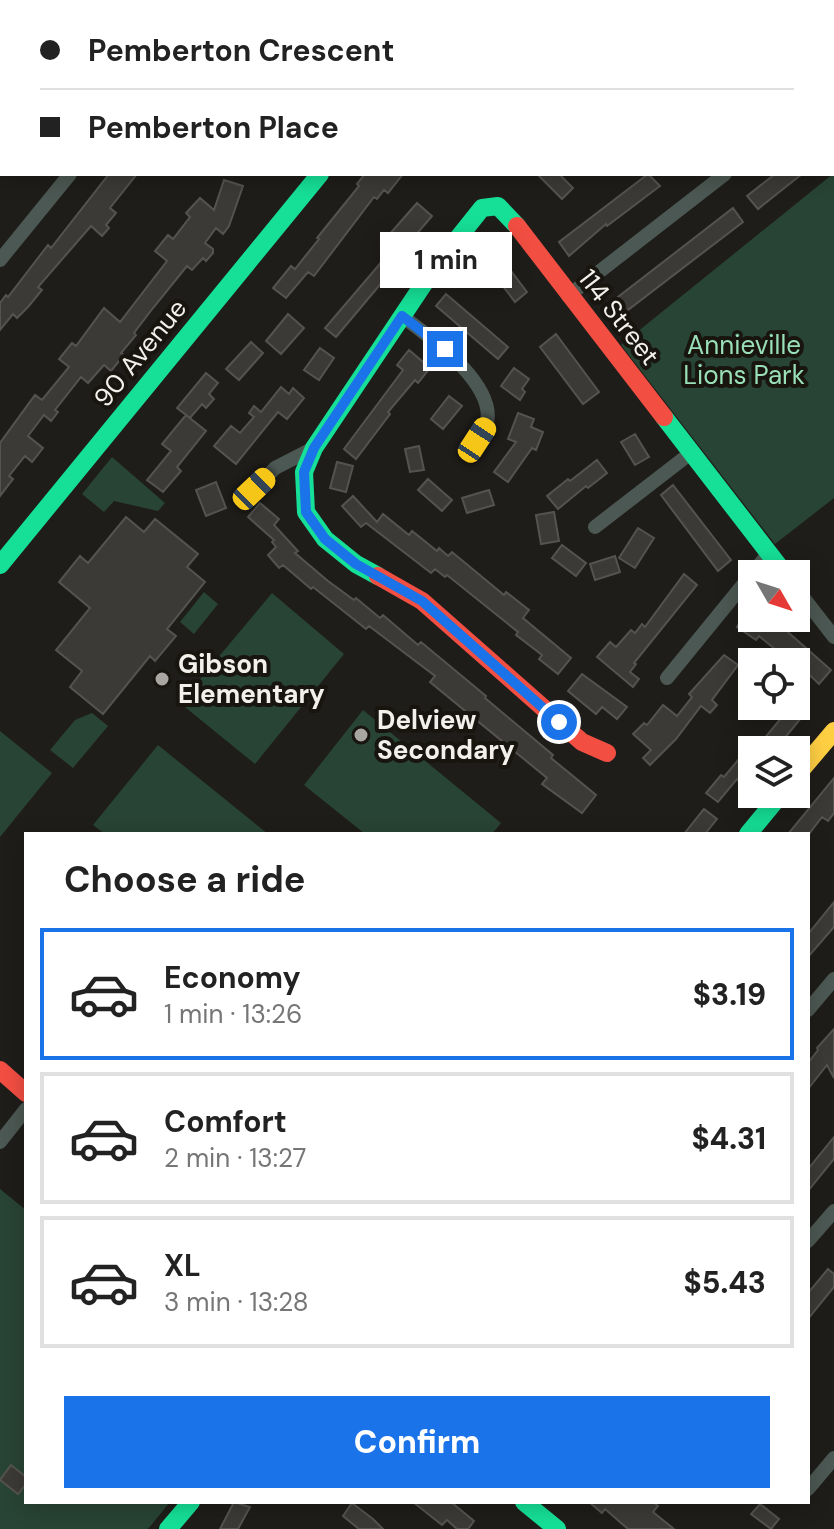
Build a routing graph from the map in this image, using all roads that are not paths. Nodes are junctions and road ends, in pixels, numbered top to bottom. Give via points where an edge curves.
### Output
1 (68, 176) edge
2 (318, 176) edge
3 (722, 176) edge
4 (0, 260) edge
5 (568, 296) junction
6 (402, 316) junction
7 (314, 448) junction
8 (692, 452) junction
9 (468, 454) dead end
10 (250, 495) dead end
11 (595, 527) dead end
12 (769, 553) junction
13 (774, 560) edge
14 (0, 565) edge
15 (810, 606) edge
16 (834, 637) edge
17 (667, 678) dead end
18 (834, 731) edge
19 (607, 753) dead end
20 (810, 759) edge
21 (769, 808) edge
22 (750, 832) edge
23 (834, 979) edge
24 (810, 1008) edge
25 (0, 1070) edge
26 (24, 1091) edge
27 (24, 1112) edge
28 (0, 1142) edge
29 (834, 1211) edge
30 (810, 1239) edge
31 (834, 1458) edge
32 (810, 1487) edge
33 (189, 1504) edge
34 (526, 1504) edge
35 (168, 1529) edge
36 (557, 1529) edge

1 - 4 street
2 - 14 street, 90 Avenue
3 - 5 street
5 - 6 street, 114 Street via 499,206 482,208
5 - 8 street, 114 Street
6 - 7 street
6 - 9 street via 445,349 484,392 486,425
7 - 10 street via 275,468
7 - 19 street via 304,472 306,512 325,539 356,564 422,601 582,742
8 - 11 street
8 - 12 street, 114 Street
12 - 13 street, 114 Street
12 - 17 street
15 - 16 street
18 - 20 street
21 - 22 street
23 - 24 street
25 - 26 street
27 - 28 street
29 - 30 street
31 - 32 street
33 - 35 street
34 - 36 street

